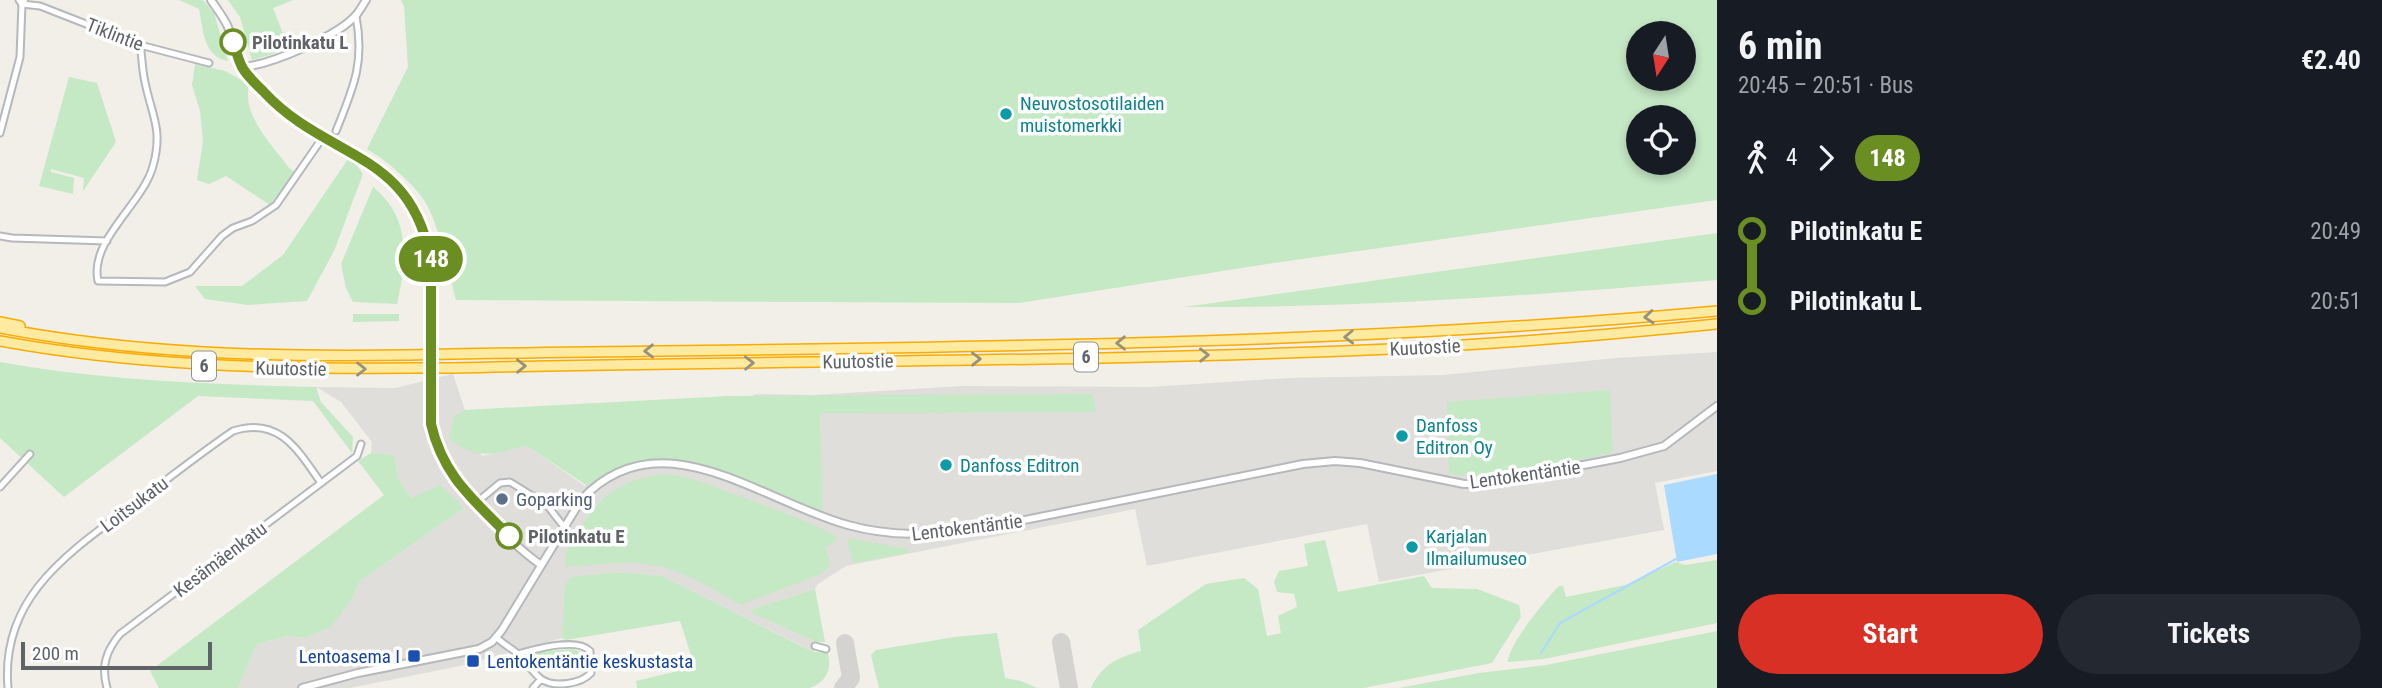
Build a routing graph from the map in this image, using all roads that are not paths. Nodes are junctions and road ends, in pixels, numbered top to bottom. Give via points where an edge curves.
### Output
1 (211, 0) edge
2 (366, 0) edge
3 (22, 1) edge
4 (356, 16) junction
5 (140, 45) junction
6 (209, 63) dead end
7 (242, 67) junction
8 (337, 131) dead end
9 (0, 133) edge
10 (323, 137) junction
11 (0, 236) edge
12 (107, 241) junction
13 (1717, 311) edge
14 (0, 322) edge
15 (1717, 324) edge
16 (0, 328) edge
17 (0, 341) edge
18 (0, 347) edge
19 (153, 348) junction
20 (150, 362) junction
21 (1717, 406) edge
22 (361, 444) dead end
23 (30, 454) dead end
24 (321, 483) junction
25 (0, 487) edge
26 (476, 503) junction
27 (564, 527) junction
28 (541, 565) junction
29 (496, 637) junction
30 (815, 646) dead end
31 (826, 649) dead end
32 (518, 654) junction
33 (541, 679) junction
34 (8, 688) edge
35 (107, 688) edge
36 (302, 688) edge
37 (533, 688) edge

1 - 7 street via 226,23
2 - 4 street
3 - 5 street, Tiklintie
3 - 9 street via 20,57
4 - 7 street via 294,52
4 - 8 street via 358,73
5 - 6 street, Tiklintie
5 - 12 street via 158,144 150,176
7 - 10 street via 271,99
10 - 12 street via 276,205 222,236 190,272 165,282 98,281 96,273
10 - 26 street via 381,171 402,192 421,223 432,274 431,424 436,449 447,469
11 - 12 street
13 -> 19 highway, Kuutostie / 6, bridge via 1590,323 1252,341 409,355 237,354
14 - 19 highway
20 -> 15 highway, Kuutostie / 6, bridge via 253,368 453,368 1252,354 1415,348
16 - 19 highway, Kuutostie / 6
17 - 20 highway, Kuutostie / 6
18 - 20 highway
21 - 27 street, Lentokentäntie via 1664,446 1504,481 1464,484 1335,461 938,534 873,531 823,517 690,465 642,463 614,473 592,489
22 - 24 street, Kesämäenkatu via 357,456
23 - 25 street
24 - 34 street, Loitsukatu via 290,442 274,430 247,426 233,431 65,556 39,581 18,614 10,639
24 - 35 street, Kesämäenkatu via 120,634 104,663
26 - 27 street via 500,483 510,482 547,505
26 - 28 street
27 - 28 street, Lentokentäntie
28 - 29 street, Lentokentäntie
29 - 32 street
29 - 36 street via 479,649
30 - 31 street
32 - 33 street
32 - 33 street via 580,645 590,651 590,676 560,684
33 - 37 street

